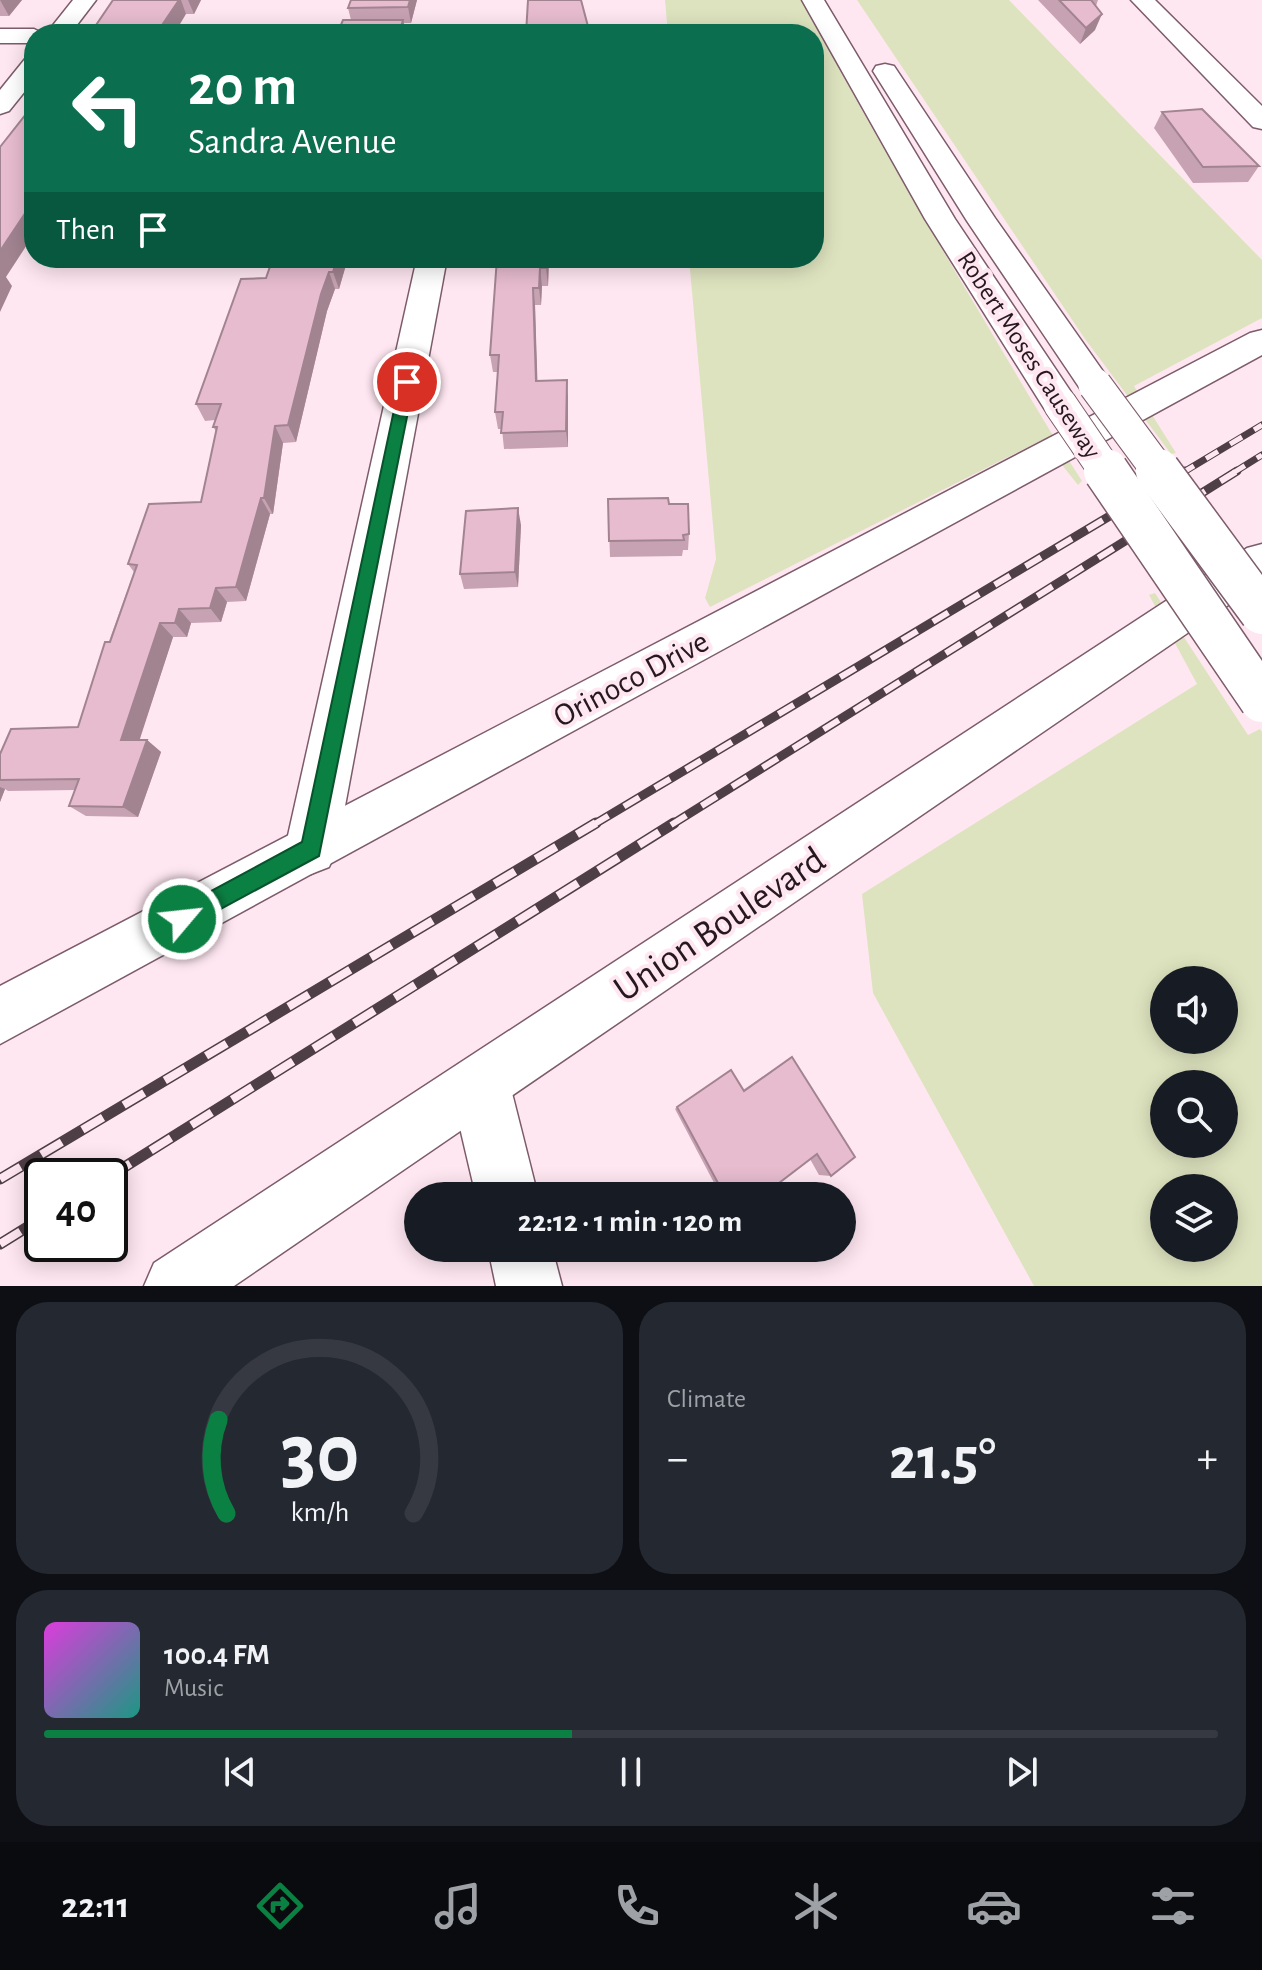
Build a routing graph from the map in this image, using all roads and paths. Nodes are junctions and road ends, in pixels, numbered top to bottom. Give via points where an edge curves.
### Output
1 (85, 0) edge
2 (813, 0) edge
3 (1142, 0) edge
4 (66, 24) edge
5 (0, 36) edge
6 (24, 36) edge
7 (871, 48) dead end
8 (24, 76) edge
9 (0, 106) edge
10 (1262, 121) edge
11 (430, 268) edge
12 (1262, 341) edge
13 (1262, 560) edge
14 (1262, 612) edge
15 (1262, 700) edge
16 (311, 849) junction
17 (0, 1016) edge
18 (480, 1085) junction
19 (504, 1182) edge
20 (523, 1262) edge
21 (177, 1286) edge
22 (529, 1286) edge

1 - 4 main road
2 - 15 main road, Robert Moses Causeway, bridge via 917,180 1060,404
3 - 10 main road
5 - 6 main road
7 - 14 main road, Robert Moses Causeway, bridge via 1095,385
8 - 9 main road
11 - 16 main road
12 - 16 main road, Orinoco Drive
13 - 18 main road, Union Boulevard
16 - 17 main road, Orinoco Drive
18 - 19 main road
18 - 21 main road, Union Boulevard
20 - 22 main road

